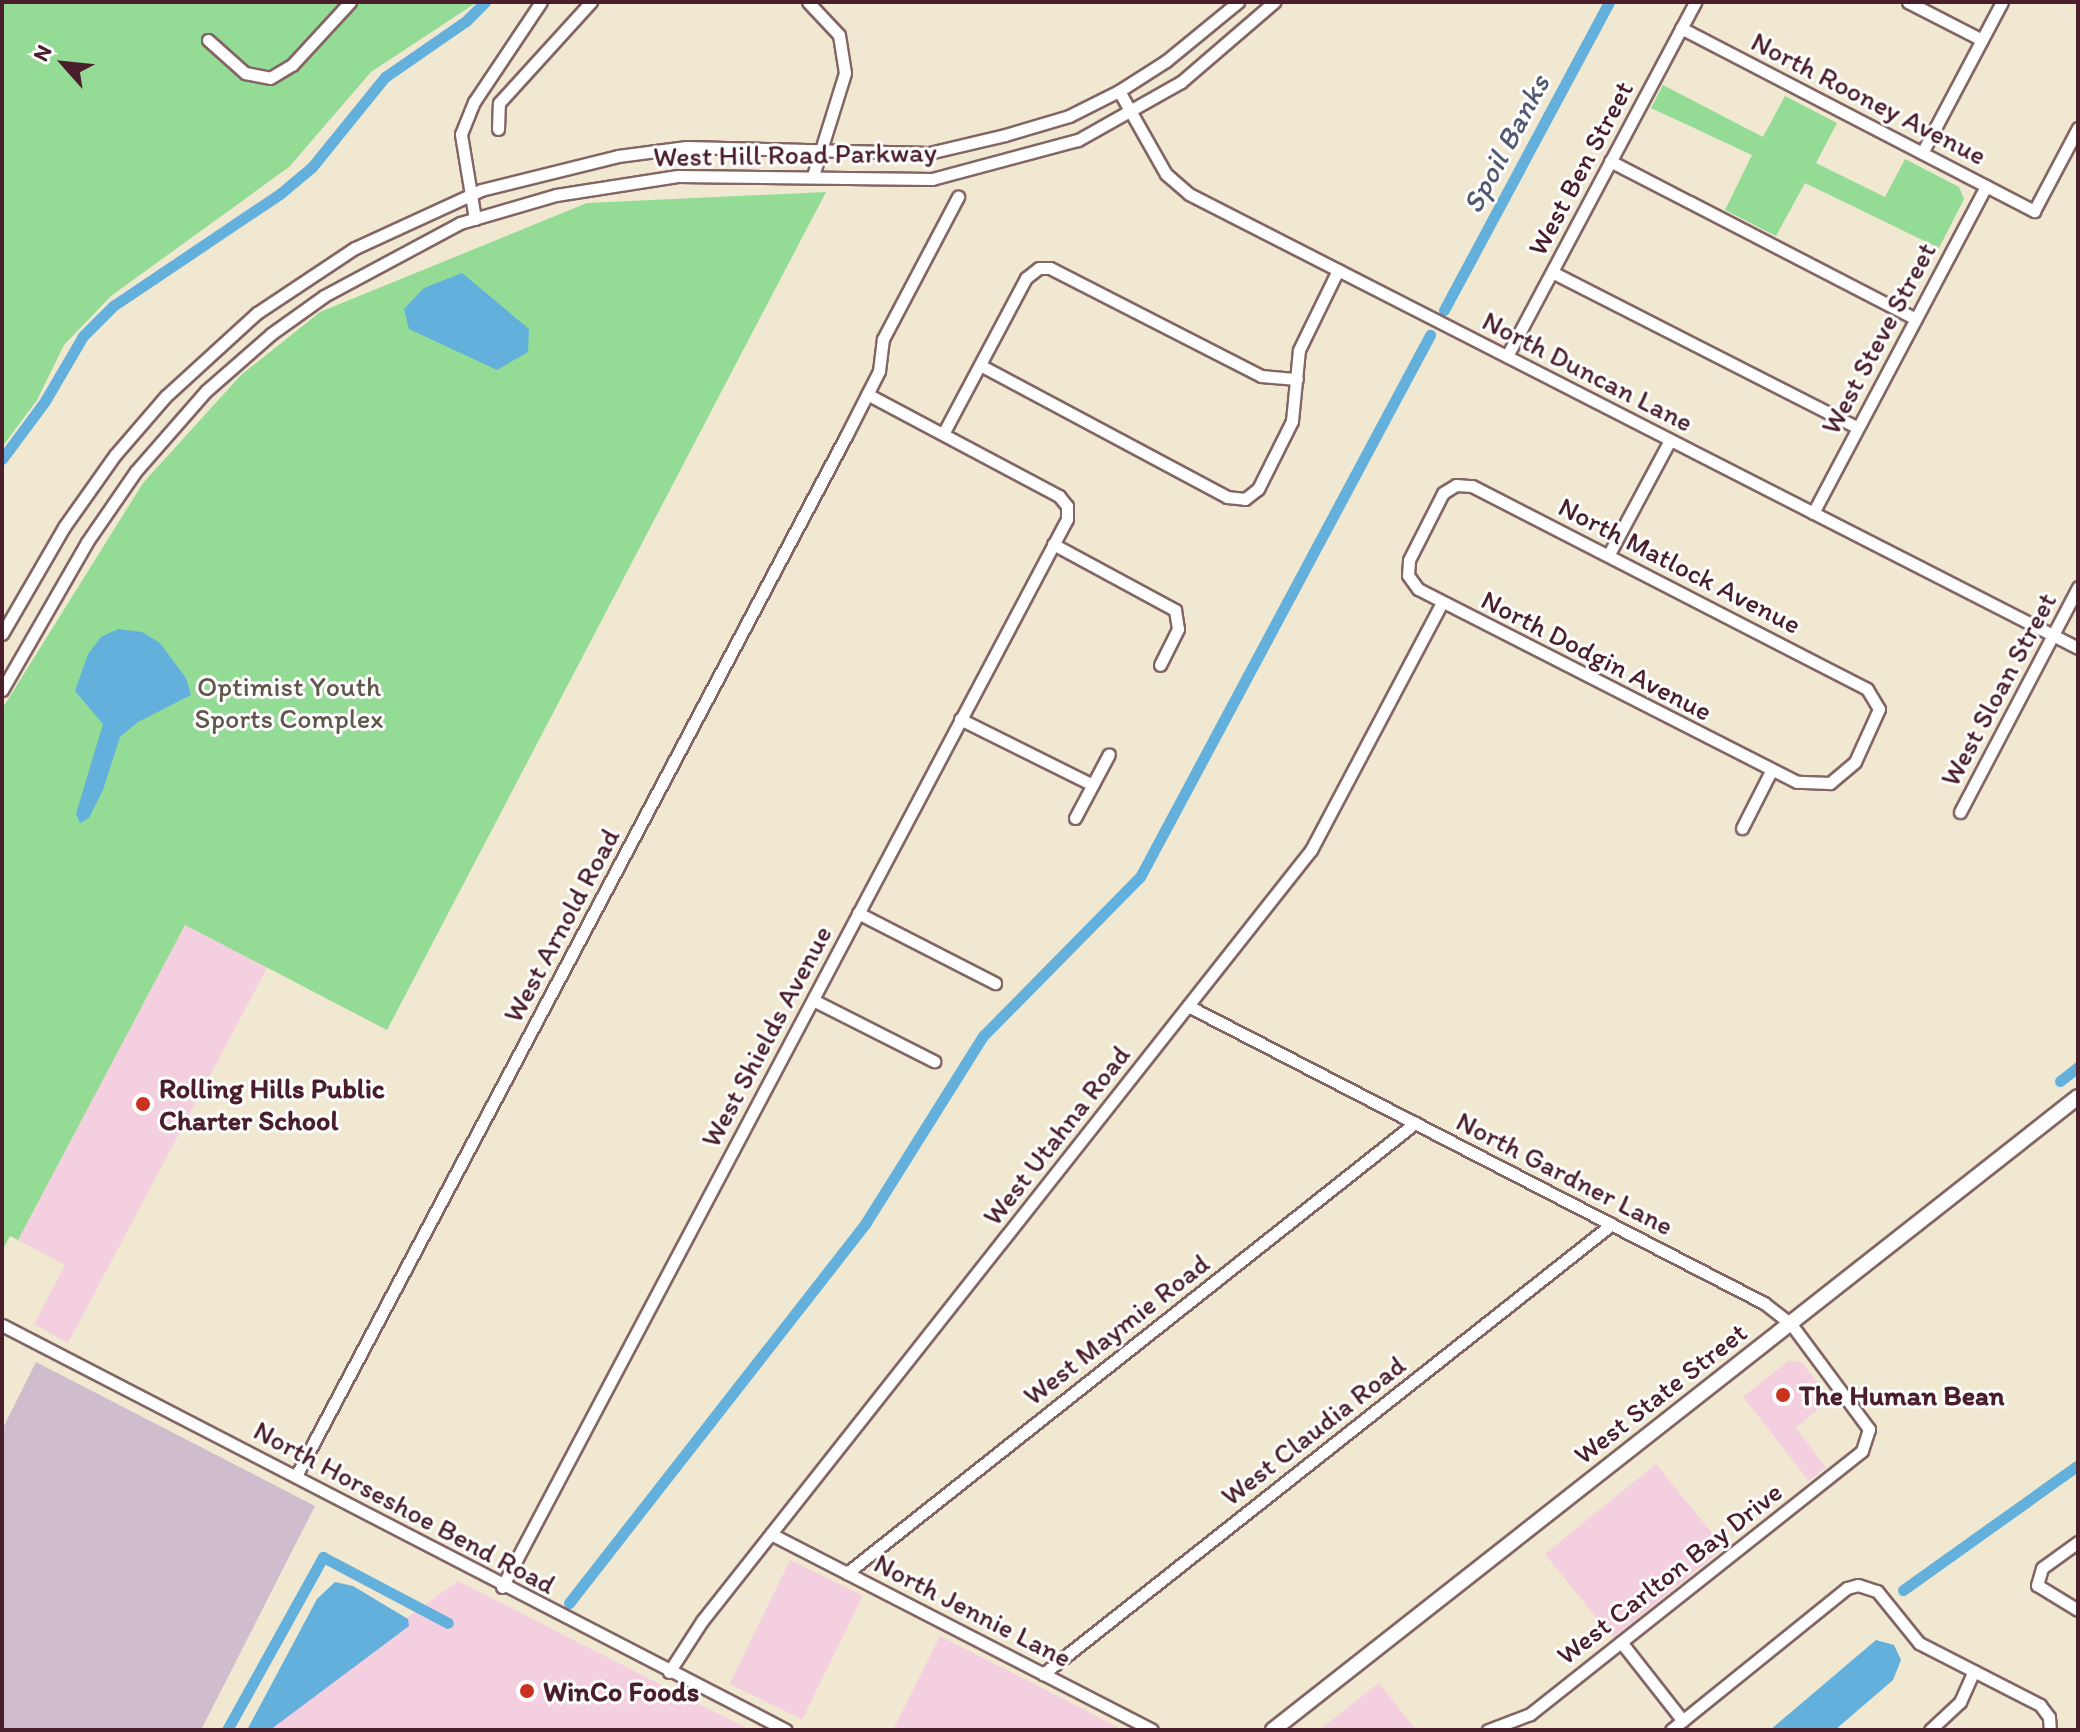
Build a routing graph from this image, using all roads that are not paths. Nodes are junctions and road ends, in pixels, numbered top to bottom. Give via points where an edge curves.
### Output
1 (350, 2) edge
2 (541, 2) edge
3 (591, 2) edge
4 (808, 2) edge
5 (1238, 2) edge
6 (1274, 2) edge
7 (1695, 2) edge
8 (1908, 2) edge
9 (2002, 2) edge
10 (1681, 28) junction
11 (208, 40) dead end
12 (1982, 40) junction
13 (1119, 91) junction
14 (1131, 114) junction
15 (2078, 128) edge
16 (498, 129) dead end
17 (823, 151) junction
18 (1922, 153) junction
19 (1610, 161) junction
20 (813, 176) junction
21 (1986, 186) junction
22 (470, 195) junction
23 (958, 197) dead end
24 (475, 219) junction
25 (1338, 270) junction
26 (1552, 272) junction
27 (1916, 319) junction
28 (1507, 356) junction
29 (980, 365) junction
30 (1297, 379) junction
31 (867, 394) junction
32 (1858, 428) junction
33 (943, 434) junction
34 (1670, 440) junction
35 (1813, 513) junction
36 (1053, 544) junction
37 (1609, 554) junction
38 (1408, 575) joint
39 (2078, 587) edge
40 (1442, 603) junction
41 (2, 634) edge
42 (2053, 635) junction
43 (2078, 648) edge
44 (1160, 665) dead end
45 (2, 690) edge
46 (1876, 700) joint
47 (960, 719) junction
48 (1109, 754) dead end
49 (1771, 771) junction
50 (1093, 785) junction
51 (1960, 812) dead end
52 (1075, 818) dead end
53 (1742, 828) dead end
54 (858, 913) junction
55 (995, 983) dead end
56 (813, 1000) junction
57 (1188, 1006) junction
58 (934, 1061) dead end
59 (2078, 1097) edge
60 (1415, 1123) junction
61 (1612, 1224) junction
62 (1791, 1324) junction
63 (2, 1325) edge
64 (1869, 1438) joint
65 (296, 1476) junction
66 (771, 1534) junction
67 (2078, 1542) edge
68 (847, 1573) junction
69 (502, 1587) junction
70 (2078, 1610) edge
71 (1621, 1642) junction
72 (1974, 1671) junction
73 (669, 1672) junction
74 (1043, 1674) junction
75 (1683, 1721) junction
76 (786, 1730) edge
77 (1152, 1730) edge
78 (1273, 1730) edge
79 (1488, 1730) edge
80 (1671, 1730) edge
81 (1930, 1730) edge
82 (2050, 1730) edge

1 - 11 street via 292,65 270,78 245,73
2 - 22 street via 466,117 460,150
3 - 16 street via 499,103
4 - 17 street via 832,26 844,50 841,94
5 - 13 street, West Hill Road Parkway via 1166,61
6 - 14 street, West Hill Road Parkway via 1222,51
7 - 10 street, West Ben Street
8 - 12 street
9 - 12 street
10 - 18 street, North Rooney Avenue
10 - 19 street, West Ben Street
12 - 18 street
13 - 14 street, North Duncan Lane
13 - 17 street, West Hill Road Parkway via 1069,116 929,153
14 - 20 street, West Hill Road Parkway via 1078,140 932,179
14 - 25 street, North Duncan Lane via 1166,174 1189,194
15 - 21 street, North Rooney Avenue via 2034,211
17 - 20 street
17 - 22 street, West Hill Road Parkway via 686,147 550,169
18 - 21 street, North Rooney Avenue
19 - 26 street, West Ben Street
19 - 27 street
20 - 24 street, West Hill Road Parkway via 678,176 556,195
21 - 27 street, West Steve Street
22 - 24 street
22 - 41 street, West Hill Road Parkway via 355,248 311,275 188,373 115,455 64,527
23 - 31 street, West Arnold Road via 880,345 879,371
24 - 45 street, West Hill Road Parkway via 324,296 271,334 183,414 87,542
25 - 28 street, North Duncan Lane
25 - 30 street via 1302,342
26 - 28 street, West Ben Street
26 - 32 street
27 - 32 street, West Steve Street
28 - 34 street, North Duncan Lane
29 - 30 street via 1026,278 1039,268 1050,268 1261,376
29 - 30 street via 1227,497 1245,499 1258,489 1287,434
29 - 33 street
31 - 33 street
31 - 65 street, West Arnold Road
32 - 35 street, West Steve Street
33 - 36 street, West Shields Avenue via 1059,496 1067,506 1067,519
34 - 35 street, North Duncan Lane
34 - 37 street
35 - 42 street, North Duncan Lane
36 - 44 street via 1171,606 1179,616
36 - 47 street, West Shields Avenue
37 - 38 street, North Matlock Avenue via 1472,486 1456,485 1443,493 1409,560
37 - 46 street, North Matlock Avenue via 1867,689
38 - 40 street, North Dodgin Avenue via 1418,589
39 - 42 street, West Sloan Street
40 - 49 street, North Dodgin Avenue
40 - 57 street, West Utahna Road via 1324,832
42 - 43 street, North Duncan Lane
42 - 51 street, West Sloan Street
46 - 49 street, North Dodgin Avenue via 1877,718 1845,774 1811,786
47 - 50 street
47 - 54 street, West Shields Avenue
48 - 50 street
49 - 53 street
50 - 52 street
54 - 55 street
54 - 56 street, West Shields Avenue
56 - 58 street
56 - 69 street, West Shields Avenue
57 - 60 street, North Gardner Lane
57 - 66 street, West Utahna Road
59 - 62 main road, West State Street
60 - 61 street, North Gardner Lane
60 - 68 street, West Maymie Road
61 - 62 street, North Gardner Lane via 1764,1303
61 - 74 street, West Claudia Road
62 - 64 street, North Gardner Lane via 1866,1421
62 - 78 main road, West State Street
63 - 65 street, North Horseshoe Bend Road
64 - 71 street, West Carlton Bay Drive via 1862,1451
65 - 69 street, North Horseshoe Bend Road
66 - 68 street, North Jennie Lane
66 - 73 street, West Utahna Road
67 - 70 street via 2042,1568 2037,1585
68 - 74 street, North Jennie Lane
69 - 73 street, North Horseshoe Bend Road
71 - 75 street
71 - 79 street, West Carlton Bay Drive via 1530,1714
72 - 75 street via 1919,1643 1868,1585 1847,1588
72 - 81 street via 1960,1702
72 - 82 street via 2040,1705
73 - 76 street, North Horseshoe Bend Road
74 - 77 street, North Jennie Lane
75 - 80 street

